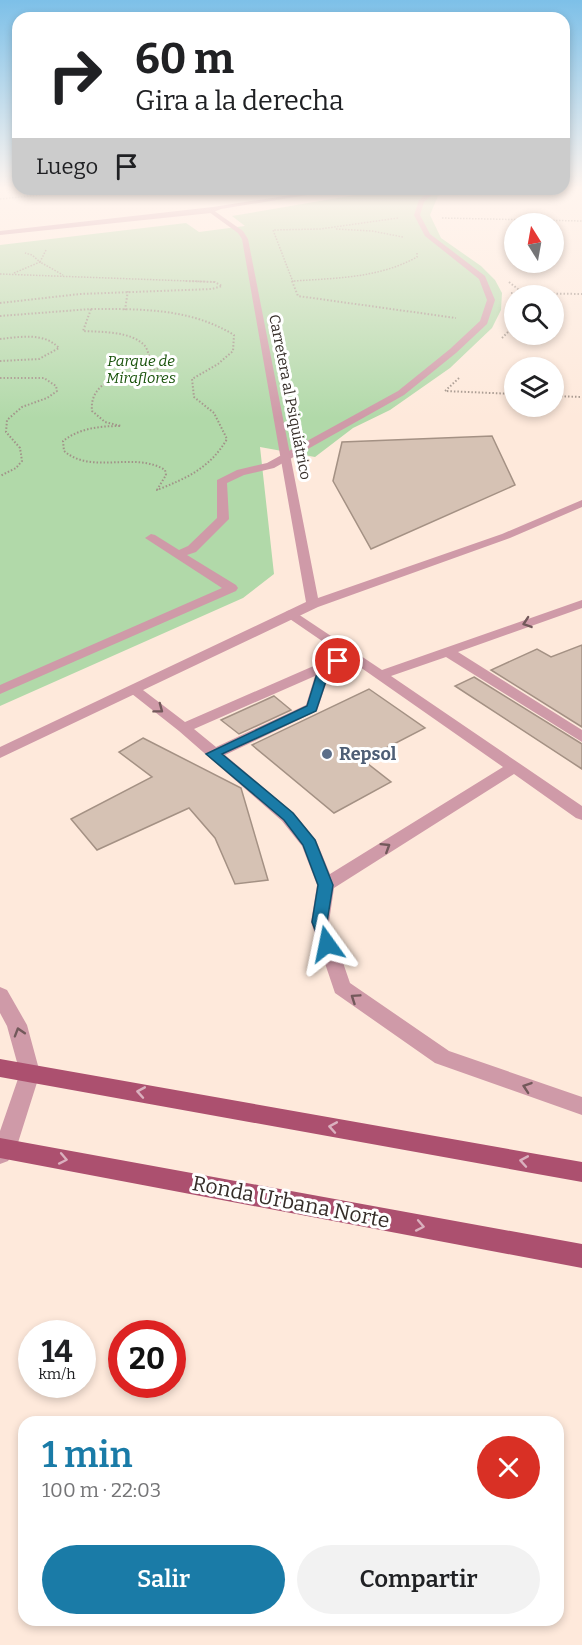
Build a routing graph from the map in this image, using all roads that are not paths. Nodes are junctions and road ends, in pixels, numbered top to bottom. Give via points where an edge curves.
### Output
1 (250, 265) edge
2 (465, 265) edge
3 (287, 457) junction
4 (582, 503) edge
5 (151, 538) dead end
6 (178, 555) junction
7 (313, 604) junction
8 (582, 604) edge
9 (292, 614) junction
10 (447, 651) junction
11 (351, 655) junction
12 (325, 667) junction
13 (381, 675) junction
14 (0, 690) edge
15 (134, 690) junction
16 (184, 728) junction
17 (582, 737) edge
18 (0, 753) edge
19 (213, 754) junction
20 (514, 767) junction
21 (582, 814) edge
22 (326, 885) junction
23 (0, 995) edge
24 (0, 1068) edge
25 (30, 1073) junction
26 (582, 1106) edge
27 (2, 1150) edge
28 (582, 1172) edge
29 (582, 1256) edge

1 - 3 street, Carretera al Psiquiátrico
2 - 3 street via 482,278 491,300 484,322 401,393
3 - 6 street via 221,482 223,519 192,549
3 - 7 street, Carretera al Psiquiátrico
4 - 7 street via 506,536
5 - 6 street
6 - 14 street via 232,588
7 - 9 street
8 -> 10 street
9 - 11 street
9 - 15 street
10 - 13 street
10 - 17 street
11 - 12 street
11 - 13 street
12 - 16 street
12 - 19 street via 312,708
13 - 20 street
15 -> 16 street
15 - 18 street
16 - 19 street
19 - 22 street via 288,817 310,844
20 - 21 street
22 -> 20 street
26 -> 22 street via 442,1057 342,988 320,922
25 -> 23 street via 17,1025
24 - 25 main road
25 - 27 street
28 -> 25 main road
27 -> 29 main road, Ronda Urbana Norte

